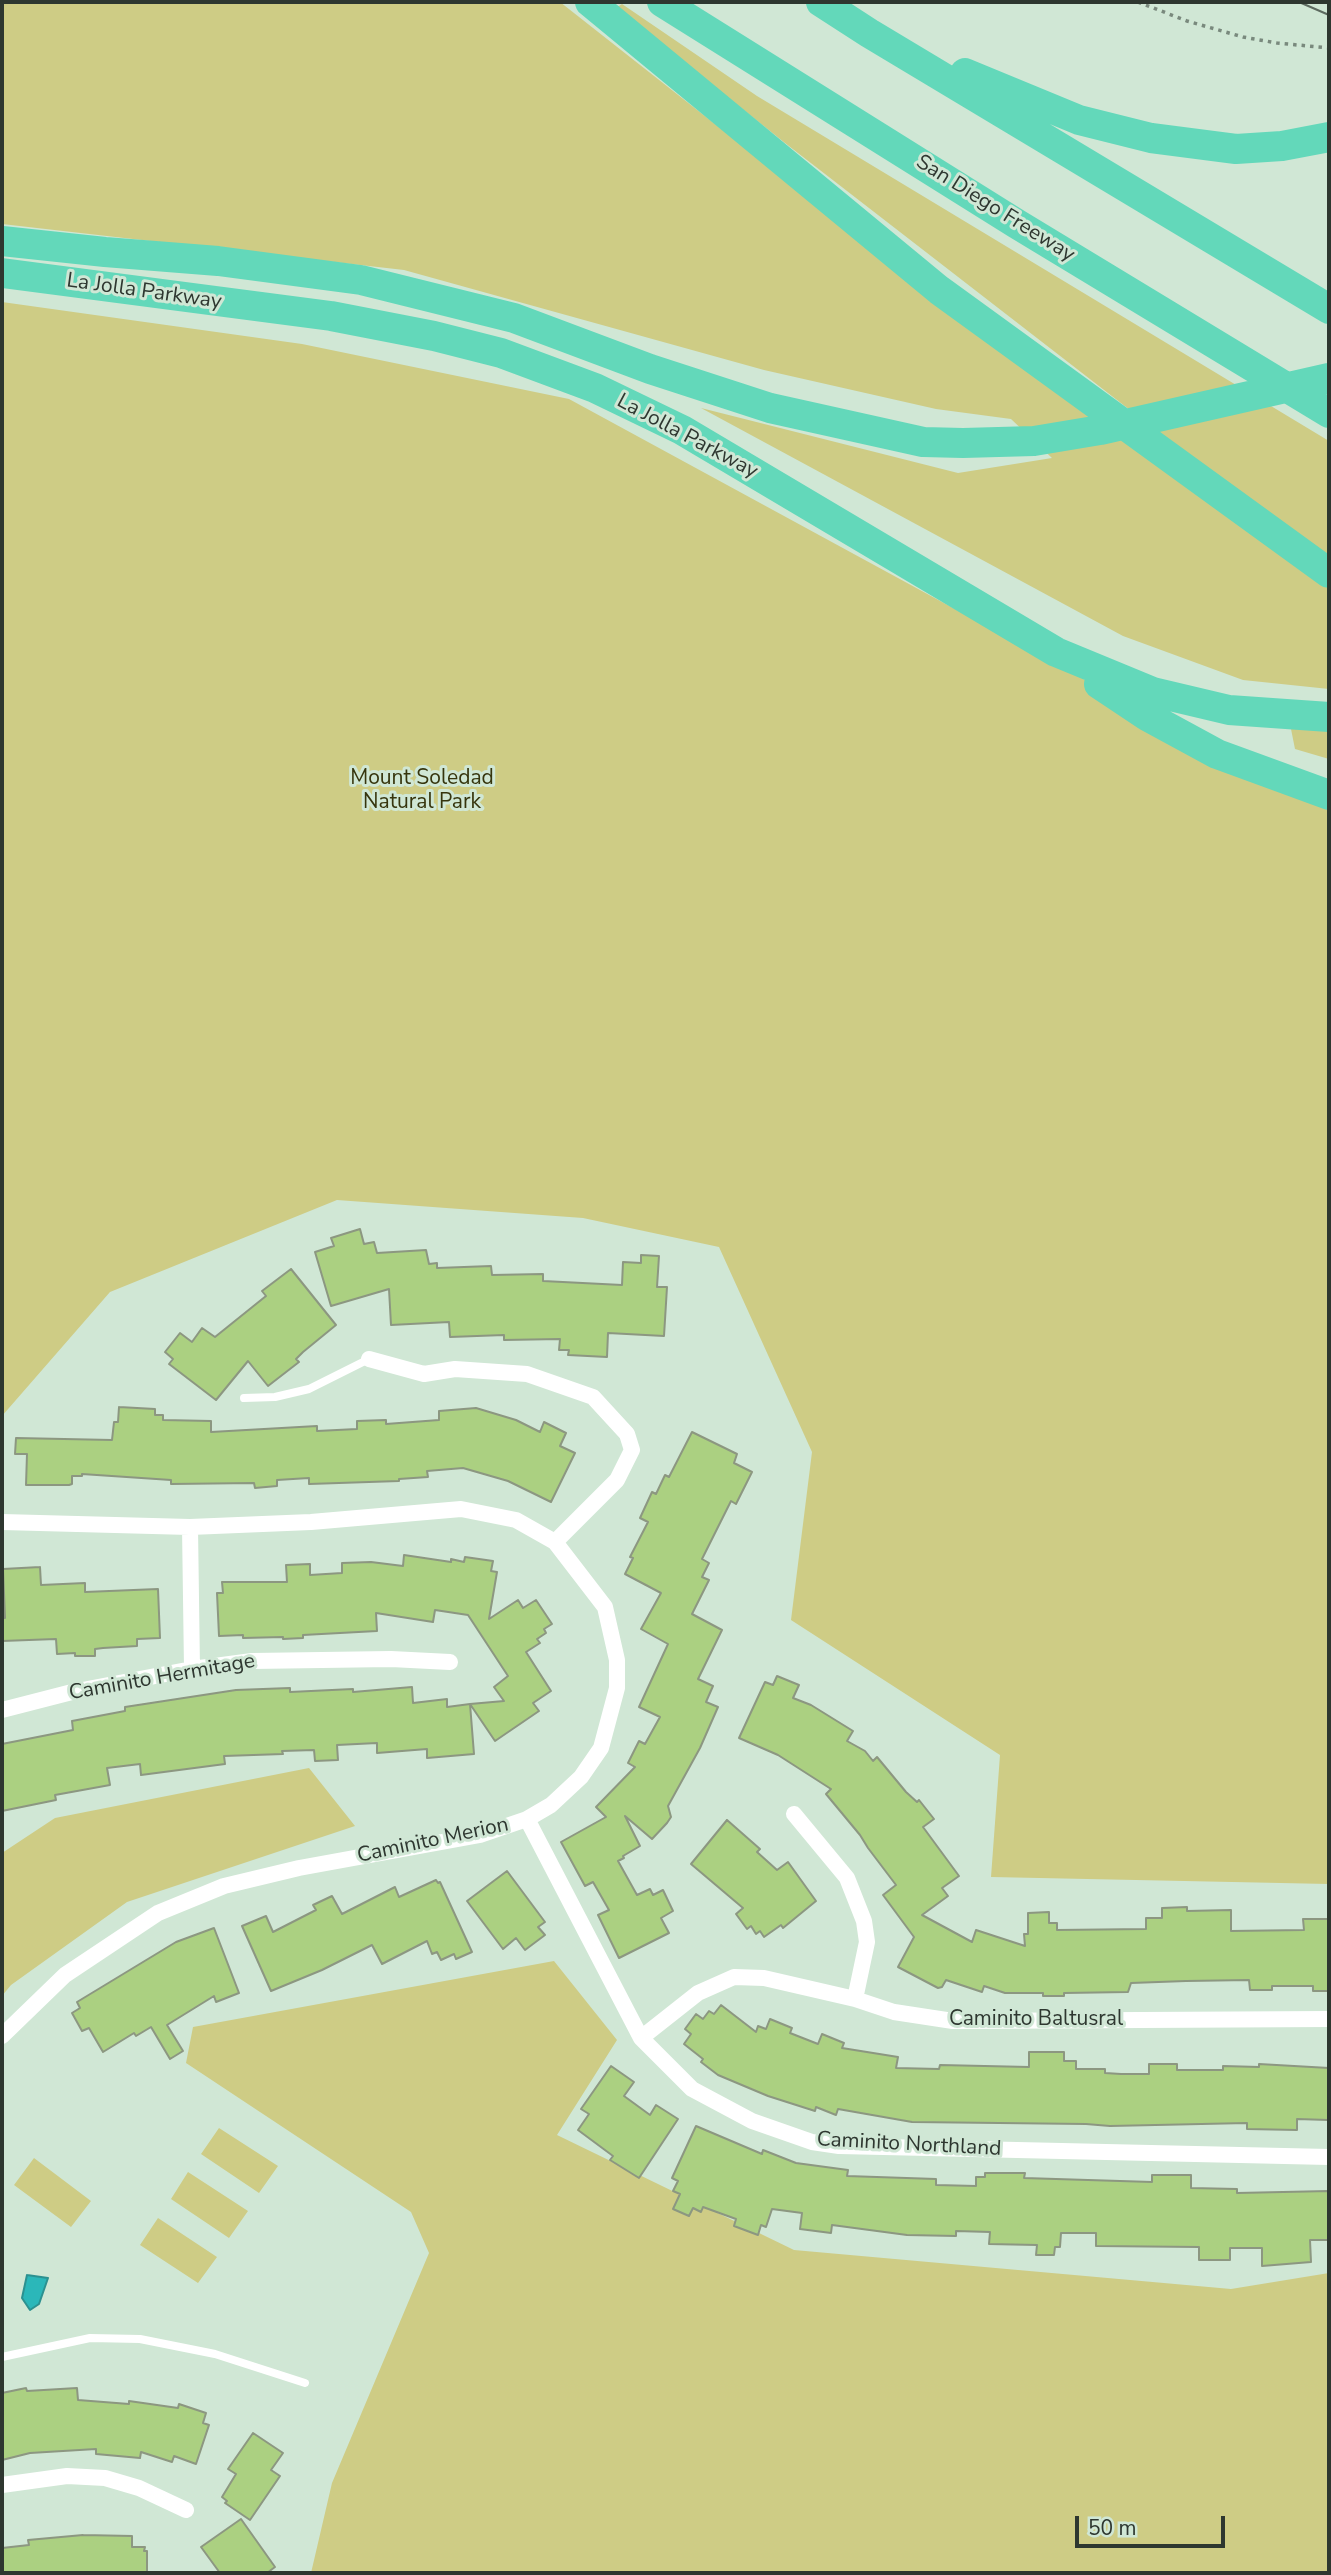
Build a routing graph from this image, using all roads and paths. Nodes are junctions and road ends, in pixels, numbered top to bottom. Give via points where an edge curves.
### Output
1 (590, 2) edge
2 (662, 2) edge
3 (821, 2) edge
4 (1138, 2) edge
5 (869, 33) junction
6 (1329, 48) edge
7 (1329, 137) edge
8 (2, 241) edge
9 (2, 273) edge
10 (1329, 309) edge
11 (1329, 377) edge
12 (1329, 390) edge
13 (1205, 407) junction
14 (1329, 413) edge
15 (1329, 573) edge
16 (994, 614) junction
17 (1329, 716) edge
18 (1329, 795) edge
19 (369, 1359) joint
20 (244, 1398) dead end
21 (2, 1522) edge
22 (190, 1527) junction
23 (555, 1542) junction
24 (450, 1662) dead end
25 (192, 1669) junction
26 (2, 1710) edge
27 (794, 1814) dead end
28 (527, 1819) junction
29 (855, 1999) junction
30 (1329, 2019) edge
31 (2, 2036) edge
32 (641, 2038) junction
33 (1329, 2157) edge
34 (2, 2357) edge
35 (305, 2383) dead end
36 (2, 2485) edge
37 (186, 2510) dead end

1 - 15 highway via 939,290
2 - 14 highway, San Diego Freeway
3 - 5 highway
4 - 6 path via 1242,37
5 - 7 highway via 1079,120 1151,138 1236,149
5 - 10 highway
8 - 13 highway, La Jolla Parkway via 361,279 514,318 770,408 923,442 1034,441
9 - 16 highway, La Jolla Parkway via 331,316 501,353 595,388 682,430
11 - 13 highway, La Jolla Parkway
12 - 13 highway
16 - 17 highway, La Jolla Parkway via 1056,652 1153,692 1229,710
16 - 18 highway via 1147,716 1217,754
19 - 20 lane via 309,1389
19 - 23 street via 424,1374 455,1369 527,1374 593,1396 627,1434 632,1450 617,1480
21 - 22 street, Caminito Merion
22 - 23 street, Caminito Merion via 461,1509 516,1520
22 - 25 street
23 - 28 street, Caminito Merion via 605,1607 617,1660 617,1688 601,1748 571,1787
24 - 25 street, Caminito Hermitage via 252,1661
25 - 26 street, Caminito Hermitage
27 - 29 street via 847,1878 864,1921 867,1942
28 - 31 street, Caminito Merion via 480,1835 224,1886 158,1913 65,1975
28 - 32 street, Caminito Northland
29 - 30 street, Caminito Baltusral via 894,2012 953,2021
29 - 32 street, Caminito Baltusral via 764,1978 734,1977 698,1993
32 - 33 street, Caminito Northland via 692,2089 752,2121 812,2142
34 - 35 lane via 90,2338 141,2339 215,2354
36 - 37 street via 67,2476 105,2478

